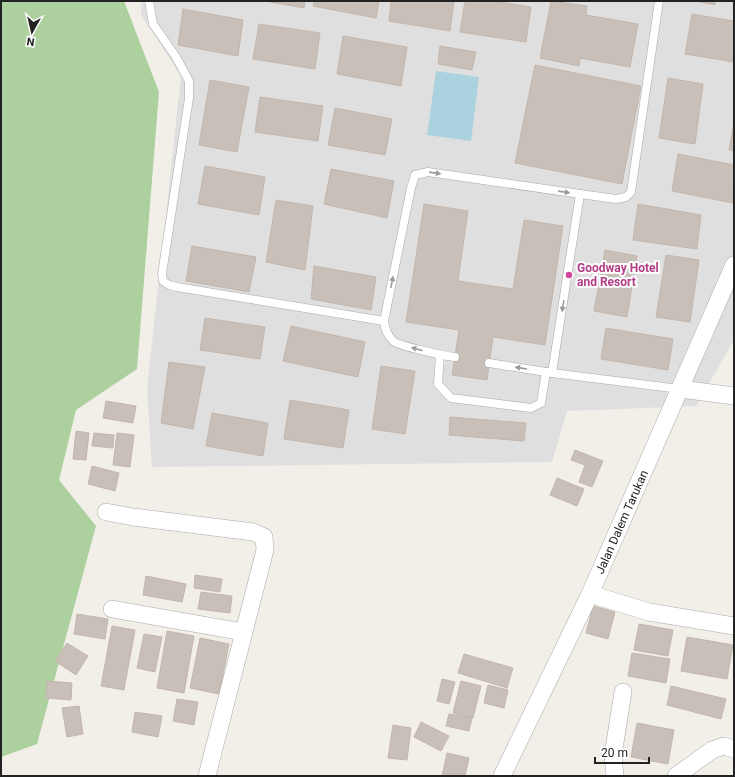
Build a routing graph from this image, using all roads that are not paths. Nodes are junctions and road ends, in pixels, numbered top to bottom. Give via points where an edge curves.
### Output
1 (149, 1) edge
2 (659, 1) edge
3 (580, 194) junction
4 (734, 265) edge
5 (384, 320) junction
6 (440, 355) junction
7 (455, 357) dead end
8 (489, 363) dead end
9 (549, 373) junction
10 (681, 390) junction
11 (734, 396) edge
12 (106, 512) dead end
13 (590, 594) junction
14 (112, 609) dead end
15 (734, 626) edge
16 (243, 632) junction
17 (623, 692) dead end
18 (734, 749) edge
19 (207, 776) edge
20 (502, 776) edge
21 (615, 776) edge
22 (676, 776) edge

1 - 5 lane via 153,24 189,81 189,98 163,281 177,287
2 - 3 lane via 631,192 626,197 616,199
5 -> 3 lane via 415,175 428,172
3 -> 9 lane
4 - 10 street, Jalan Dalem Tarukan
6 -> 5 lane via 394,342 386,331
6 - 7 lane
6 - 9 lane via 438,384 451,398 531,408 541,404
9 -> 8 lane
9 - 10 lane
10 - 11 street
10 - 13 street, Jalan Dalem Tarukan
12 - 16 street via 253,532 264,537 265,550
13 - 15 street via 649,612
13 - 20 street, Jalan Dalem Tarukan
14 - 16 street
16 - 19 street
17 - 21 street via 613,755
18 - 22 street via 724,746 712,750

